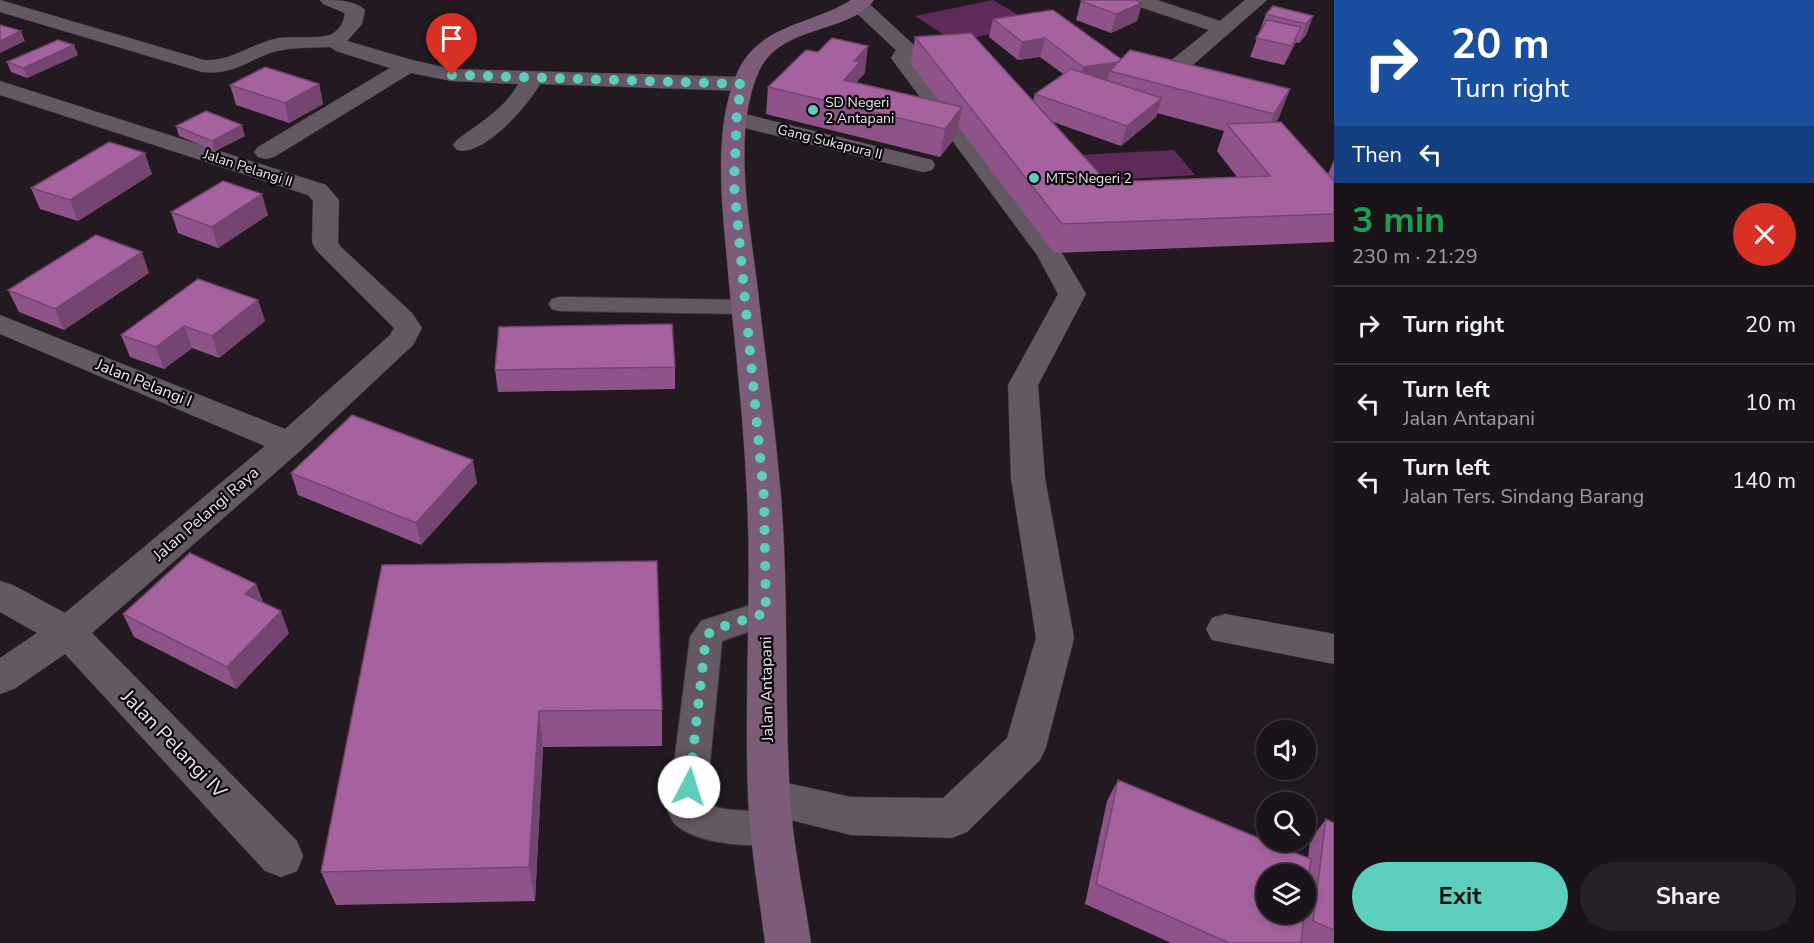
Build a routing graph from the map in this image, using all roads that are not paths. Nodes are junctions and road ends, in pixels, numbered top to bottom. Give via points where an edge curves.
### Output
1 (330, 0) edge
2 (1138, 0) edge
3 (1257, 0) edge
4 (861, 2) edge
5 (0, 6) edge
6 (1223, 28) junction
7 (333, 41) junction
8 (408, 66) junction
9 (1171, 72) edge
10 (532, 78) junction
11 (742, 84) junction
12 (0, 88) edge
13 (737, 119) junction
14 (465, 145) dead end
15 (266, 152) dead end
16 (923, 165) dead end
17 (561, 304) dead end
18 (746, 307) junction
19 (0, 324) edge
20 (403, 339) joint
21 (289, 443) junction
22 (0, 595) edge
23 (766, 613) junction
24 (1225, 629) dead end
25 (68, 633) junction
26 (1334, 649) edge
27 (0, 678) edge
28 (771, 813) junction
29 (280, 856) dead end
30 (788, 943) edge

1 - 7 street via 354,10 355,19 349,30
2 - 6 street
3 - 6 street
4 - 11 street, Jalan Antapani via 774,41 751,66
4 - 28 street via 914,53 902,58 1050,254 1072,294 1023,385 1028,478 1055,638 1025,747 952,818
5 - 7 street via 216,68 275,45
6 - 9 street
7 - 8 street
8 - 10 street via 452,75
8 - 15 street
10 - 11 street
10 - 14 street via 507,114
11 - 13 street, Jalan Antapani
12 - 20 street, Jalan Pelangi II via 317,190 326,200 325,242 329,250 406,323
13 - 16 street, Gang Sukapura II
13 - 18 street, Jalan Antapani via 734,185
17 - 18 lane
18 - 23 street, Jalan Antapani via 764,498
19 - 21 street, Jalan Pelangi I
20 - 21 street, Jalan Pelangi Raya
21 - 25 street, Jalan Pelangi Raya
22 - 25 street, Jalan Pelangi IV
23 - 28 street, Jalan Antapani
23 - 28 lane via 712,630 706,637 687,811 703,821 737,827
24 - 26 street
25 - 27 street, Jalan Pelangi Raya
25 - 29 street, Jalan Pelangi IV
28 - 30 street, Jalan Antapani

